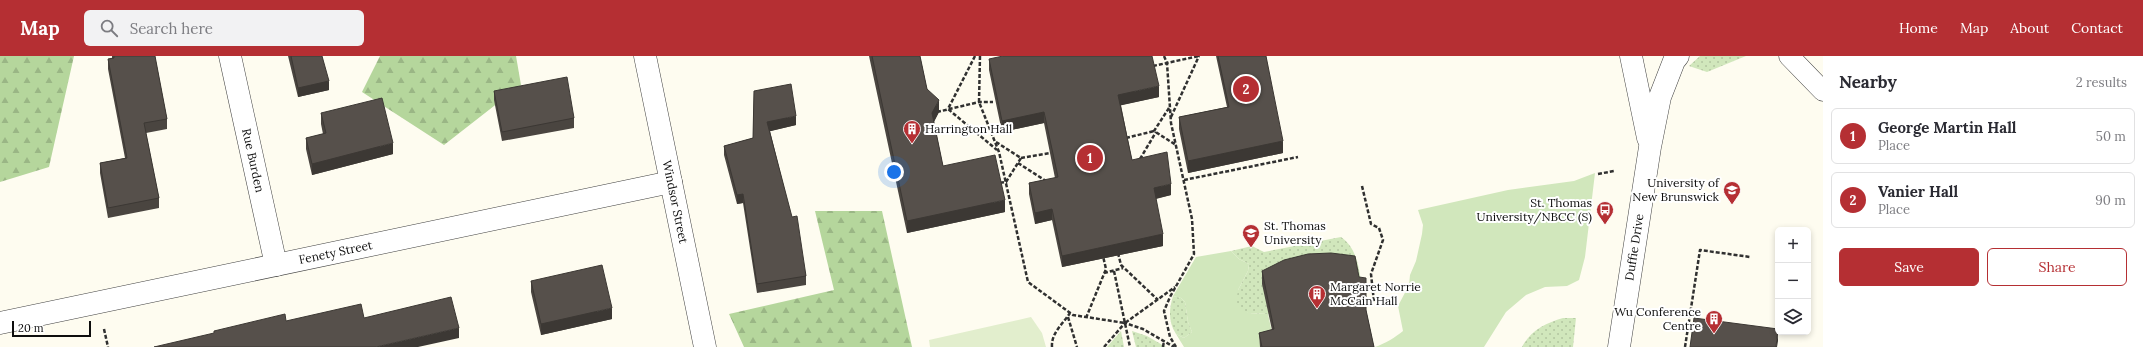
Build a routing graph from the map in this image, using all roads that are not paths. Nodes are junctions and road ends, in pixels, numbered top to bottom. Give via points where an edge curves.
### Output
1 (230, 56) edge
2 (645, 56) edge
3 (1631, 56) edge
4 (1678, 56) edge
5 (1789, 56) edge
6 (1823, 92) edge
7 (1650, 147) junction
8 (671, 182) junction
9 (276, 265) junction
10 (0, 323) edge
11 (705, 347) edge
12 (1619, 347) edge

1 - 9 street, Rue Burden
2 - 8 street, Windsor Street
3 - 7 street, Duffie Drive
4 - 7 street, Duffie Drive via 1674,60 1660,96
5 - 6 street
7 - 12 street, Duffie Drive
8 - 9 street, Fenety Street
8 - 11 street, Windsor Street
9 - 10 street, Fenety Street

